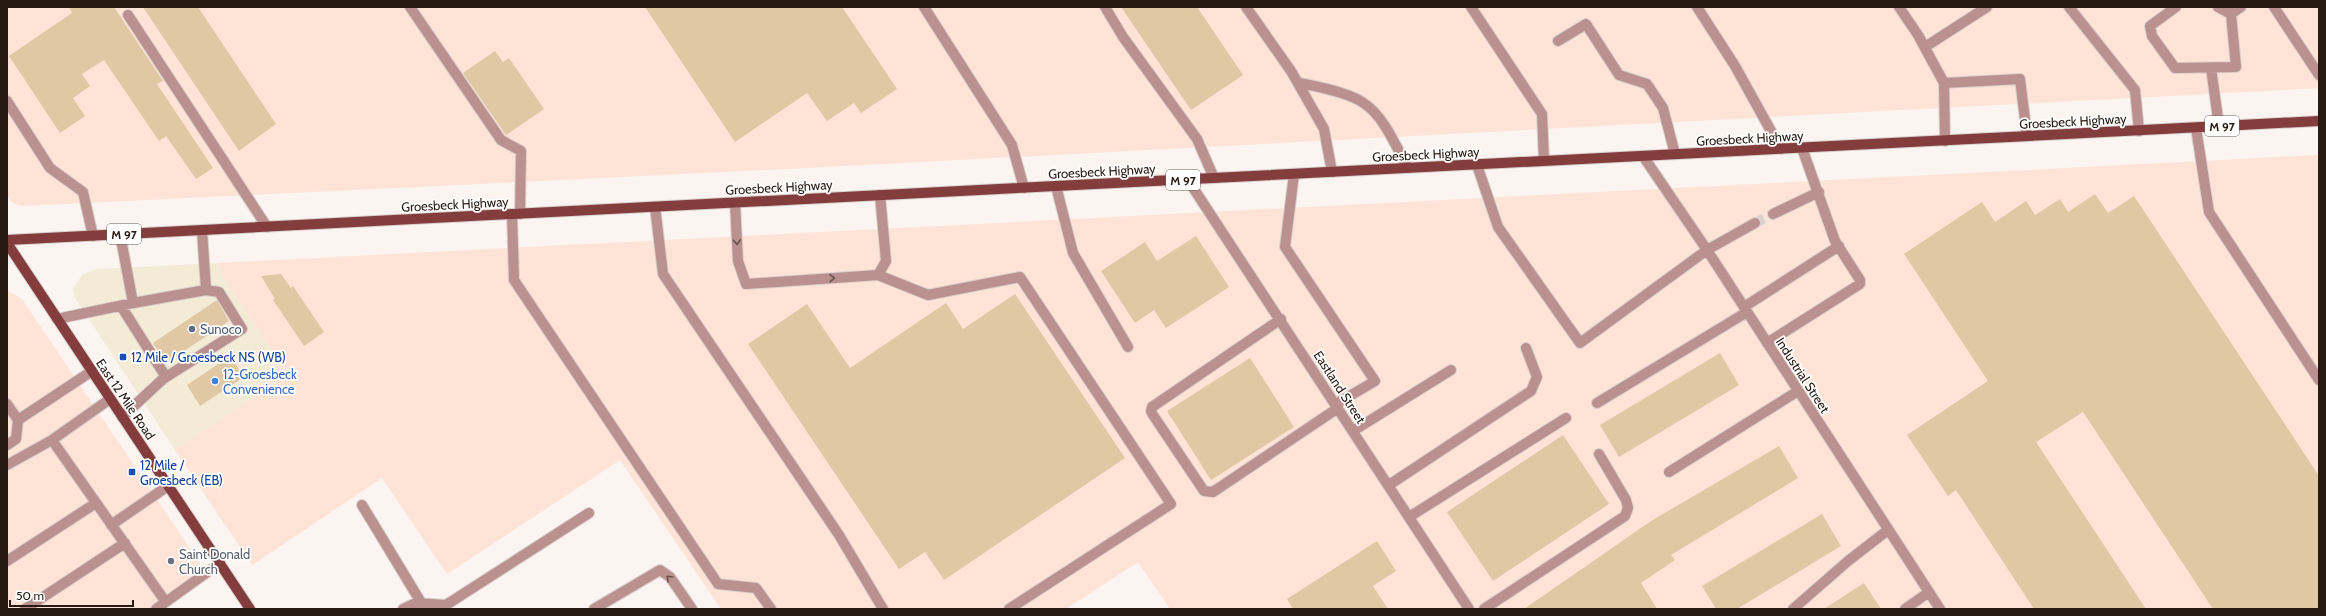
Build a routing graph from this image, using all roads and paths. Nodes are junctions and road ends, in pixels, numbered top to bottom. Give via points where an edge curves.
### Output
1 (410, 7) edge
2 (924, 7) edge
3 (1105, 7) edge
4 (1246, 7) edge
5 (1471, 7) edge
6 (1697, 7) edge
7 (1898, 7) edge
8 (1987, 7) edge
9 (2069, 7) edge
10 (2176, 7) edge
11 (2218, 7) edge
12 (2241, 7) edge
13 (2274, 7) edge
14 (2231, 14) junction
15 (128, 15) dead end
16 (1558, 41) dead end
17 (1925, 47) junction
18 (2211, 68) junction
19 (2319, 75) edge
20 (1297, 82) junction
21 (1944, 83) junction
22 (7, 101) edge
23 (2319, 121) edge
24 (2218, 126) junction
25 (2196, 128) junction
26 (2139, 131) junction
27 (2027, 136) junction
28 (1945, 141) junction
29 (1802, 148) junction
30 (1781, 149) junction
31 (1675, 154) junction
32 (1643, 156) junction
33 (1544, 161) junction
34 (1477, 165) junction
35 (1408, 168) junction
36 (1332, 172) junction
37 (1294, 174) junction
38 (1214, 178) junction
39 (1188, 180) junction
40 (1056, 186) junction
41 (1024, 188) junction
42 (1818, 192) junction
43 (880, 195) junction
44 (735, 203) junction
45 (655, 207) junction
46 (516, 214) junction
47 (1773, 214) tunnel mouth
48 (1755, 223) tunnel mouth
49 (268, 227) junction
50 (202, 230) junction
51 (120, 234) junction
52 (93, 236) junction
53 (7, 242) edge
54 (1839, 246) junction
55 (1707, 250) junction
56 (878, 275) junction
57 (206, 290) junction
58 (133, 303) junction
59 (121, 306) junction
60 (1746, 309) junction
61 (57, 319) junction
62 (1281, 319) junction
63 (1767, 343) junction
64 (1128, 347) dead end
65 (1526, 348) dead end
66 (1451, 370) dead end
67 (92, 372) junction
68 (166, 377) junction
69 (2319, 380) edge
70 (1798, 390) junction
71 (110, 399) junction
72 (1597, 403) dead end
73 (7, 404) edge
74 (1337, 406) junction
75 (122, 417) junction
76 (1566, 418) dead end
77 (18, 420) junction
78 (1353, 431) junction
79 (52, 440) junction
80 (7, 445) edge
81 (1599, 454) dead end
82 (7, 465) edge
83 (1669, 472) dead end
84 (1389, 485) junction
85 (168, 486) junction
86 (96, 503) junction
87 (362, 505) dead end
88 (589, 513) dead end
89 (1409, 517) junction
90 (111, 525) junction
91 (1888, 530) junction
92 (124, 543) junction
93 (7, 561) edge
94 (220, 563) junction
95 (1929, 592) junction
96 (165, 601) junction
97 (422, 604) junction
98 (25, 609) edge
99 (156, 609) edge
100 (250, 609) edge
101 (403, 609) edge
102 (594, 609) edge
103 (692, 609) edge
104 (771, 609) edge
105 (883, 609) edge
106 (1009, 609) edge
107 (1470, 609) edge
108 (1484, 609) edge
109 (1793, 609) edge
110 (1905, 609) edge
111 (1940, 609) edge

1 - 46 street via 501,140 521,151
2 - 41 street via 1012,145
3 - 38 street via 1123,37 1197,139
4 - 20 street
5 - 33 street via 1542,114
6 - 30 street via 1735,66
7 - 17 street
8 - 17 street
9 - 26 street via 2135,90
10 - 18 street via 2150,26 2152,36 2175,68
11 - 14 street
12 - 14 street
13 - 19 street
14 - 18 street via 2236,67
15 - 49 street
16 - 31 street via 1586,24 1619,75 1647,84 1663,108
17 - 21 street
18 - 24 street
20 - 35 street via 1349,96 1364,103 1386,129
20 - 36 street via 1324,129
21 - 27 street via 2020,79
21 - 28 street
22 - 52 street via 50,168 83,192
23 - 24 main road, Groesbeck Highway / M 97
24 - 25 main road, Groesbeck Highway / M 97
25 - 26 main road, Groesbeck Highway / M 97
25 - 69 street via 2209,212
26 - 27 main road, Groesbeck Highway / M 97
27 - 28 main road, Groesbeck Highway / M 97
28 - 29 main road, Groesbeck Highway / M 97
29 - 30 main road, Groesbeck Highway / M 97
29 - 42 street
30 - 31 main road, Groesbeck Highway / M 97
31 - 32 main road, Groesbeck Highway / M 97
32 - 33 main road, Groesbeck Highway / M 97
32 - 55 street, Industrial Street
33 - 34 main road, Groesbeck Highway / M 97
34 - 35 main road, Groesbeck Highway / M 97
34 - 55 street via 1498,227 1580,343
35 - 36 main road, Groesbeck Highway / M 97
36 - 37 main road, Groesbeck Highway / M 97
37 - 38 main road, Groesbeck Highway / M 97
37 - 74 street via 1285,248 1375,381
38 - 39 main road, Groesbeck Highway / M 97
39 - 40 main road, Groesbeck Highway / M 97
39 - 62 street, Eastland Street
40 - 41 main road, Groesbeck Highway / M 97
40 - 64 street via 1072,253
41 - 43 main road, Groesbeck Highway / M 97
42 - 47 street
42 - 54 street
43 - 44 main road, Groesbeck Highway / M 97
43 - 56 street via 886,261
44 - 45 main road, Groesbeck Highway / M 97
44 -> 56 street via 738,261 746,284
45 - 46 main road, Groesbeck Highway / M 97
45 - 105 street via 663,274 839,535
46 - 49 main road, Groesbeck Highway / M 97
46 - 104 street via 514,280 718,584 756,588
48 - 55 street
49 - 50 main road, Groesbeck Highway / M 97
50 - 51 main road, Groesbeck Highway / M 97
50 - 57 street
51 - 52 main road, Groesbeck Highway / M 97
51 - 58 street
52 - 53 main road, Groesbeck Highway / M 97
53 - 61 main road, East 12 Mile Road
54 - 60 street
54 - 63 street via 1860,284
55 - 60 street, Industrial Street
56 - 106 street via 928,295 1020,277 1171,504
57 - 58 street
57 - 68 street via 219,292 242,329
58 - 59 street
59 - 61 street
59 - 68 street
60 - 63 street, Industrial Street
60 - 72 street
61 - 67 main road, East 12 Mile Road
62 - 74 street, Eastland Street
62 - 74 street via 1152,407 1153,415 1204,491 1212,492
63 - 70 street, Industrial Street
65 - 84 street via 1537,377 1532,391
66 - 78 street
67 - 71 main road, East 12 Mile Road
67 - 77 street
68 - 75 street
70 - 83 street
70 - 91 street, Industrial Street
71 - 75 main road, East 12 Mile Road
71 - 79 street
73 - 77 street
74 - 78 street, Eastland Street
75 - 85 main road, East 12 Mile Road
76 - 89 street
77 - 80 street via 16,439
78 - 84 street, Eastland Street
79 - 82 street
79 - 86 street
81 - 108 street via 1626,500 1628,508 1625,516
84 - 89 street, Eastland Street
85 - 90 street
85 - 94 main road, East 12 Mile Road
86 - 90 street
86 - 93 street
87 - 97 street
88 - 97 street via 446,605
89 - 107 street, Eastland Street
90 - 92 street
91 - 95 street, Industrial Street
91 - 109 street
92 - 96 street
92 - 98 street
94 - 96 street
94 - 100 main road, East 12 Mile Road
95 - 110 street
95 - 111 street, Industrial Street
96 - 99 street
97 - 101 street via 416,603
103 -> 102 street via 670,577 660,570

